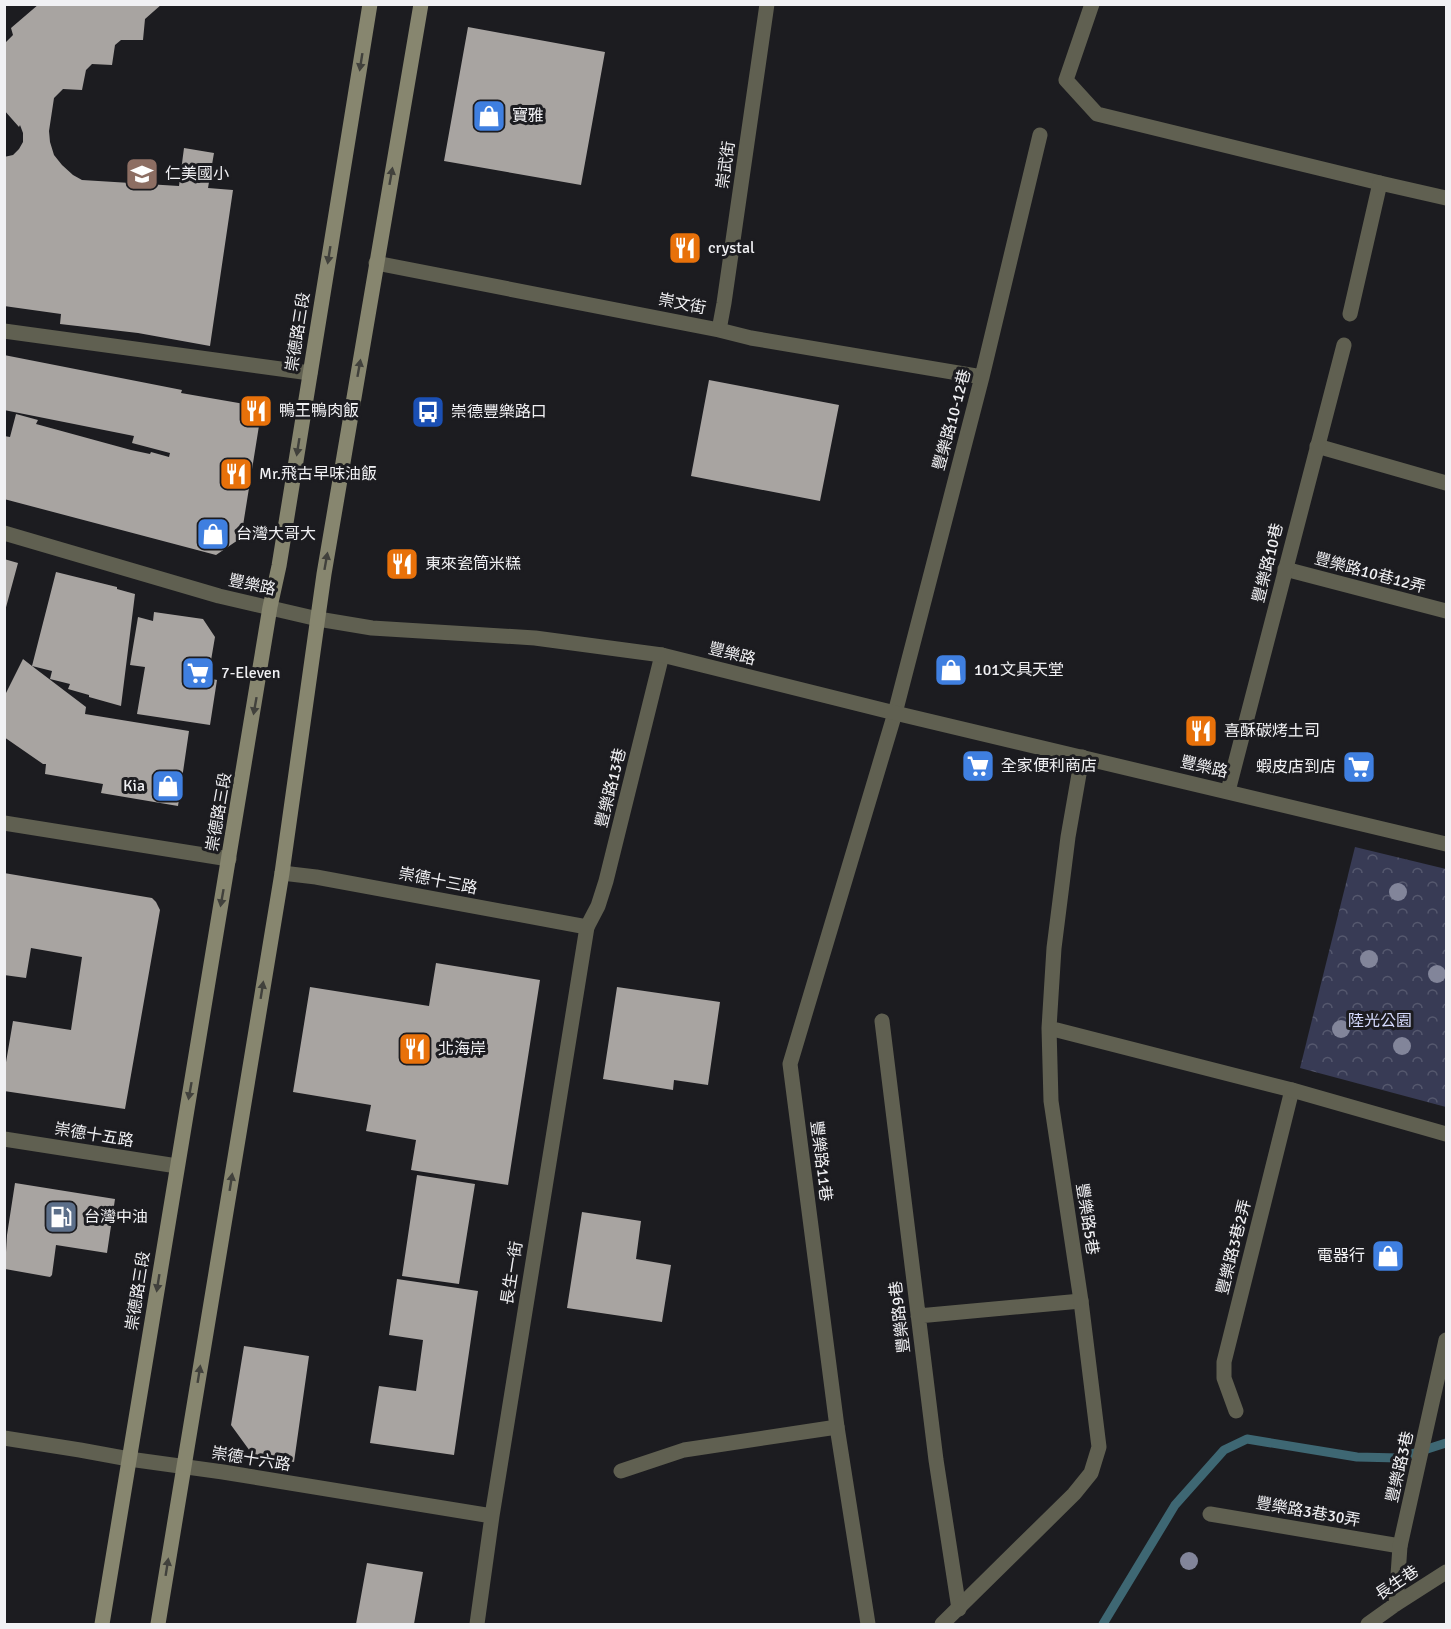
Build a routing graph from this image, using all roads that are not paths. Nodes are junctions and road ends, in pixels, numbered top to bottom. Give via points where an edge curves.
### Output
1 (370, 4) edge
2 (421, 4) edge
3 (767, 4) edge
4 (1092, 4) edge
5 (1040, 135) dead end
6 (1380, 183) junction
7 (1446, 198) edge
8 (376, 263) junction
9 (1350, 314) dead end
10 (719, 330) junction
11 (4, 331) edge
12 (1344, 345) dead end
13 (310, 373) junction
14 (982, 377) junction
15 (1317, 446) junction
16 (1446, 483) edge
17 (4, 533) edge
18 (1285, 569) junction
19 (270, 607) junction
20 (1446, 611) edge
21 (318, 619) junction
22 (662, 655) junction
23 (895, 713) junction
24 (1082, 757) junction
25 (1228, 791) junction
26 (4, 823) edge
27 (1446, 844) edge
28 (229, 859) junction
29 (282, 873) junction
30 (587, 927) junction
31 (882, 1021) dead end
32 (1049, 1028) junction
33 (1292, 1090) junction
34 (1446, 1134) edge
35 (4, 1139) edge
36 (177, 1166) junction
37 (1082, 1301) junction
38 (918, 1316) junction
39 (1446, 1340) edge
40 (1236, 1411) dead end
41 (837, 1427) junction
42 (4, 1438) edge
43 (129, 1459) junction
44 (183, 1467) junction
45 (621, 1471) dead end
46 (1210, 1514) dead end
47 (492, 1516) junction
48 (1400, 1546) junction
49 (1446, 1572) edge
50 (1396, 1604) junction
51 (958, 1609) junction
52 (102, 1624) edge
53 (158, 1624) edge
54 (477, 1624) edge
55 (868, 1624) edge
56 (942, 1624) edge
57 (1368, 1624) edge

1 -> 13 main road, 崇德路三段
8 -> 2 main road
3 - 10 street, 崇武街
4 - 6 street via 1066,80 1097,114
5 - 14 street, 豐樂路10-12巷
6 - 7 street
6 - 9 street
8 - 10 street, 崇文街
21 -> 8 main road
10 - 14 street, 崇文街
11 - 13 street
12 - 15 street, 豐樂路10巷
13 -> 19 main road, 崇德路三段
14 - 23 street, 豐樂路10-12巷
15 - 16 street
15 - 18 street, 豐樂路10巷
17 - 19 street, 豐樂路 via 219,596
18 - 20 street, 豐樂路10巷12弄
18 - 25 street, 豐樂路10巷
19 - 21 street, 豐樂路
19 -> 28 main road, 崇德路三段
21 - 22 street, 豐樂路 via 372,628 535,638
21 - 29 main road
22 - 23 street, 豐樂路
22 - 30 street, 豐樂路13巷 via 606,881
23 - 24 street, 豐樂路
23 - 41 street, 豐樂路11巷 via 790,1064
24 - 25 street, 豐樂路
24 - 32 street, 豐樂路5巷 via 1054,948
25 - 27 street, 豐樂路
26 - 28 street
28 -> 36 main road, 崇德路三段
29 - 30 street, 崇德十三路
44 -> 29 main road
30 - 47 street, 長生一街
31 - 38 street, 豐樂路9巷
32 - 33 street
32 - 37 street, 豐樂路5巷 via 1051,1101
33 - 34 street
33 - 40 street, 豐樂路3巷2弄 via 1224,1362 1224,1378
35 - 36 street, 崇德十五路
36 -> 43 main road, 崇德路三段
37 - 38 street
37 - 51 street, 豐樂路5巷 via 1099,1447 1091,1473
38 - 51 street, 豐樂路9巷
39 - 48 street, 豐樂路3巷
41 - 45 street via 684,1450
41 - 55 street, 豐樂路11巷
42 - 43 street, 崇德十六路
43 - 44 street, 崇德十六路
43 - 52 main road, 崇德路三段
44 - 47 street, 崇德十六路
53 -> 44 main road
46 - 48 street, 豐樂路3巷30弄
47 - 54 street, 長生一街
48 - 50 street, 豐樂路3巷
49 - 50 street, 長生巷
50 - 57 street, 長生巷
51 - 56 street, 豐樂路5巷

